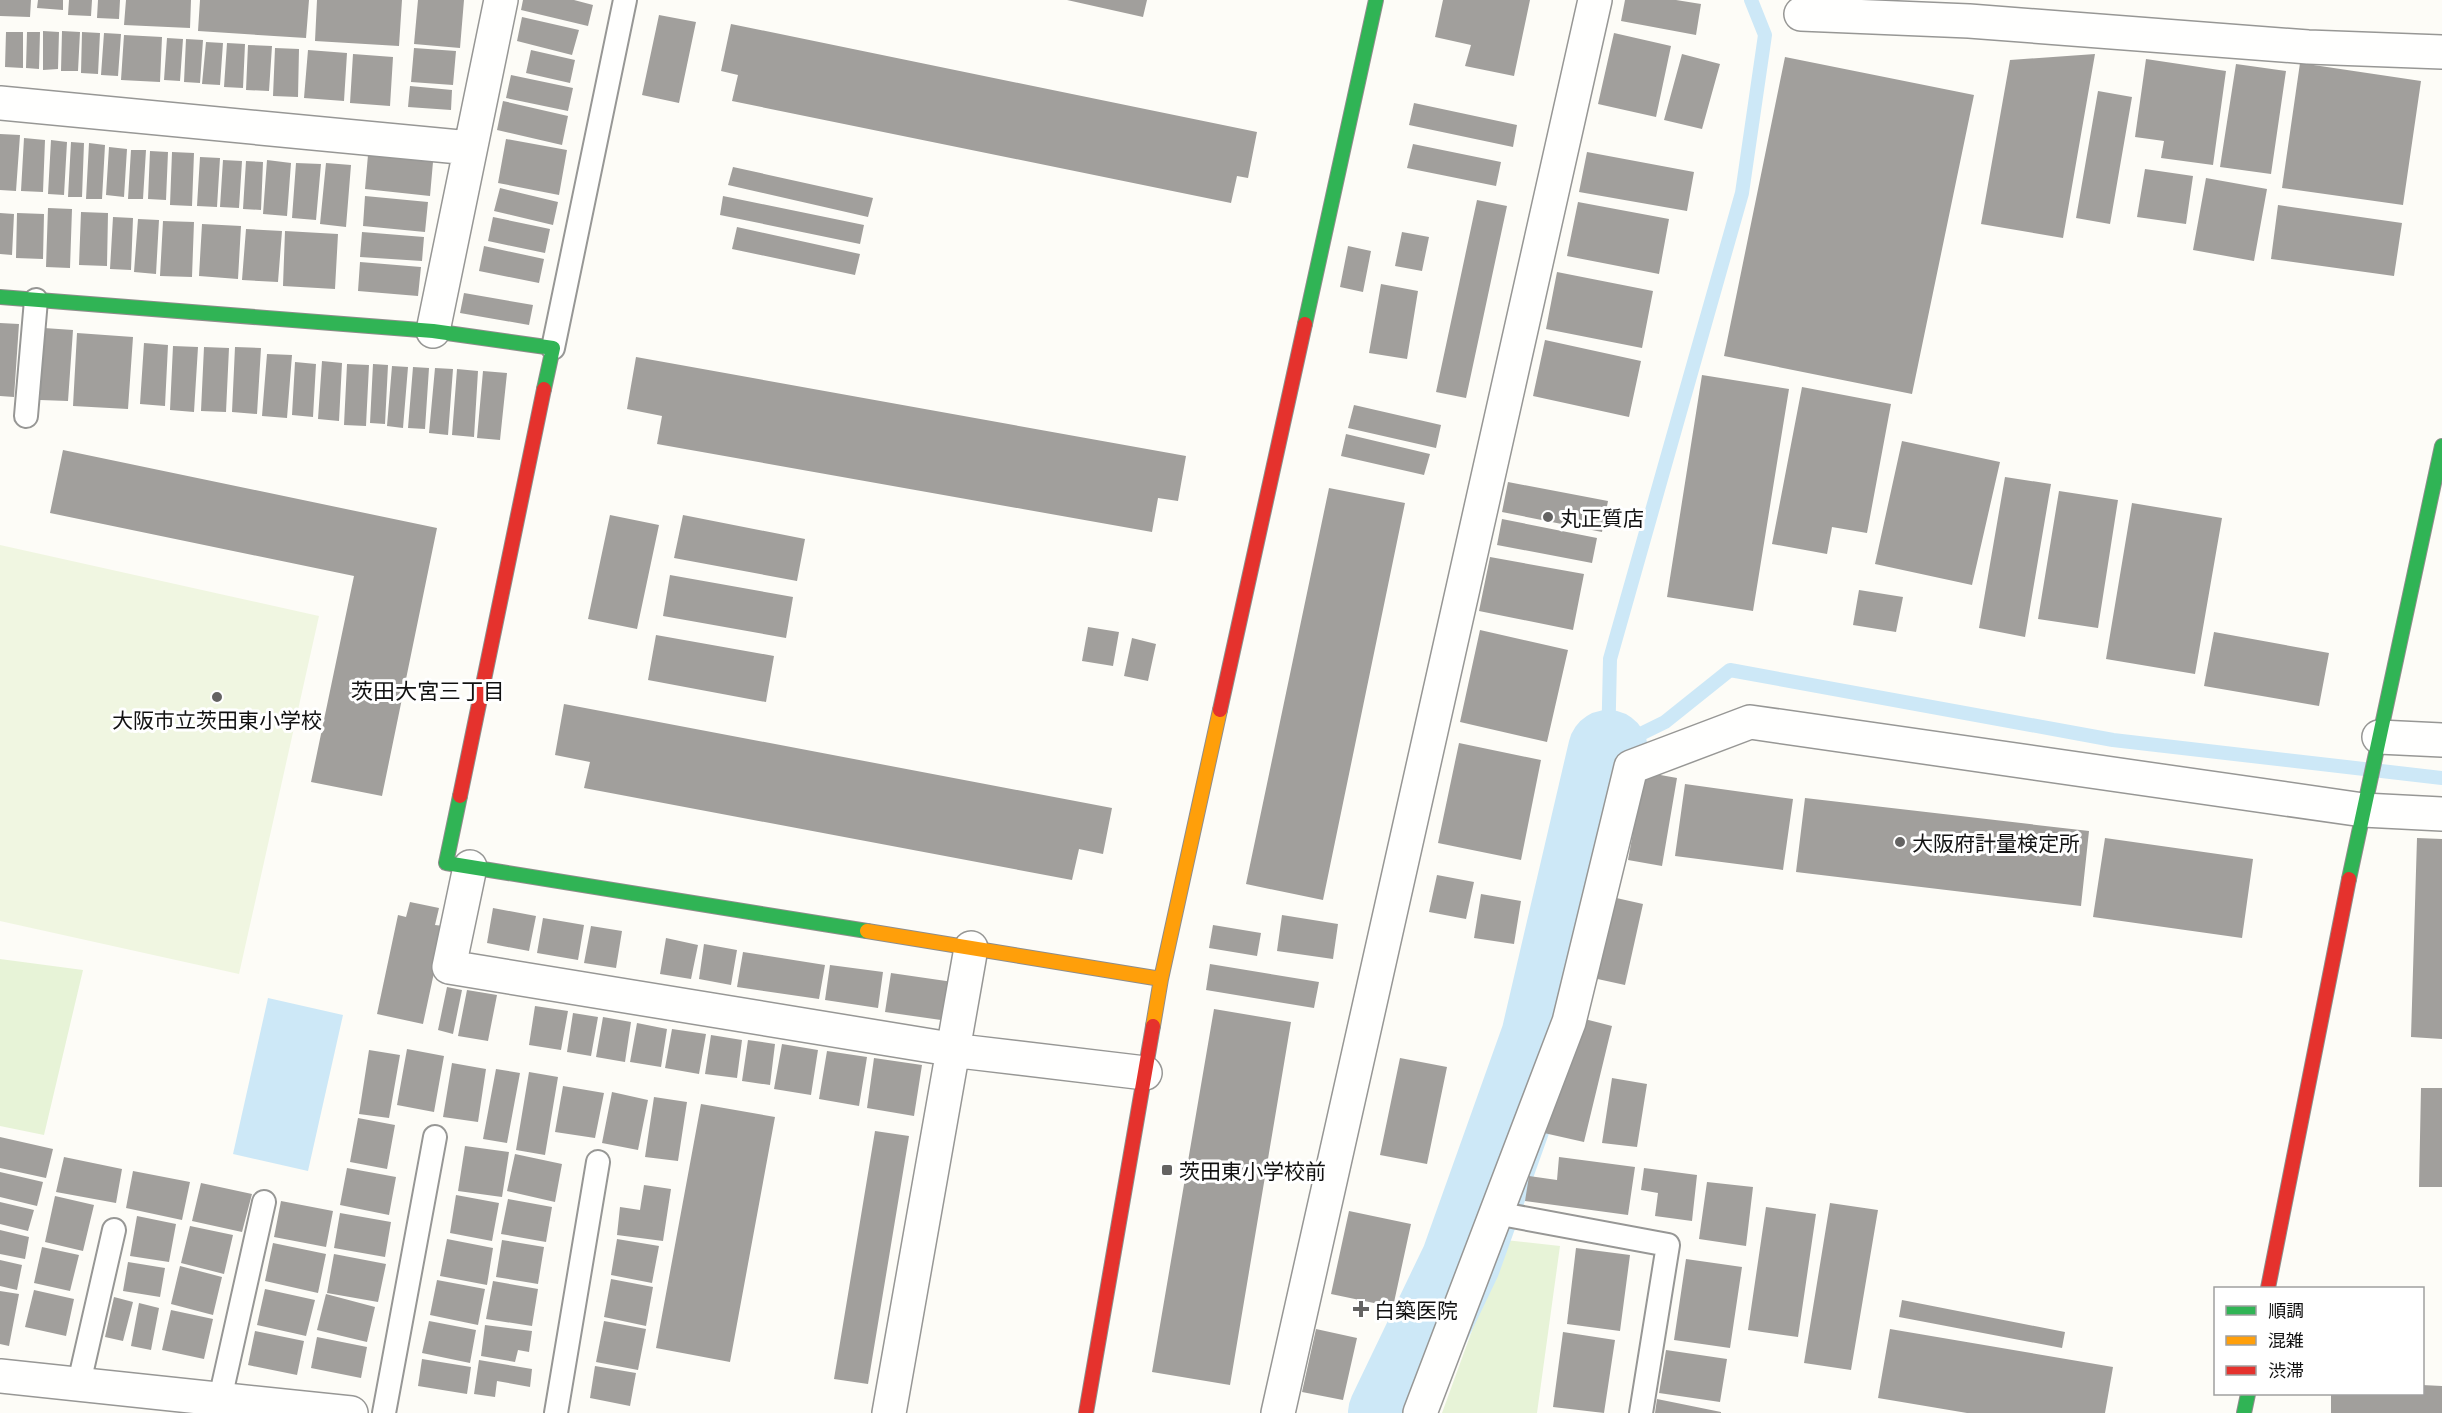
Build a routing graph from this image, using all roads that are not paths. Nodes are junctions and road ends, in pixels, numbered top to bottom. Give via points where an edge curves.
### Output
1 (501, 0) edge
2 (625, 0) edge
3 (1376, 0) edge
4 (1595, 0) edge
5 (1801, 14) dead end
6 (2442, 52) edge
7 (0, 103) edge
8 (470, 148) junction
9 (0, 297) edge
10 (36, 300) junction
11 (433, 331) junction
12 (553, 348) junction
13 (26, 416) dead end
14 (2442, 446) edge
15 (2379, 739) junction
16 (2442, 740) edge
17 (2365, 805) junction
18 (2442, 814) edge
19 (470, 867) junction
20 (971, 948) junction
21 (1161, 979) junction
22 (951, 1049) junction
23 (1145, 1073) junction
24 (435, 1137) dead end
25 (598, 1162) dead end
26 (264, 1202) dead end
27 (1496, 1213) junction
28 (114, 1230) dead end
29 (2268, 1287) edge
30 (0, 1376) edge
31 (79, 1383) junction
32 (2248, 1395) edge
33 (220, 1399) junction
34 (351, 1413) edge
35 (384, 1413) edge
36 (556, 1413) edge
37 (889, 1413) edge
38 (1086, 1413) edge
39 (1278, 1413) edge
40 (1420, 1413) edge
41 (1641, 1413) edge
42 (2244, 1413) edge

1 - 8 street
2 - 12 lane
3 - 21 street
4 - 39 street
5 - 6 street
7 - 8 street
8 - 11 street
9 - 10 street
10 - 11 street
10 - 13 lane
11 - 12 street
12 - 19 street via 446,863
14 - 15 street
15 - 16 street
15 - 17 street
17 - 18 street
17 - 27 street via 1750,722 1631,767 1569,1022
17 - 29 street
19 - 20 street
19 - 22 street via 449,967
20 - 21 street
20 - 22 street
21 - 23 street
22 - 23 street
22 - 37 street
23 - 38 street
24 - 35 lane
25 - 36 lane
26 - 33 lane
27 - 40 street
27 - 41 lane via 1668,1245
28 - 31 lane
30 - 31 street
31 - 33 street
32 - 42 street
33 - 34 street

